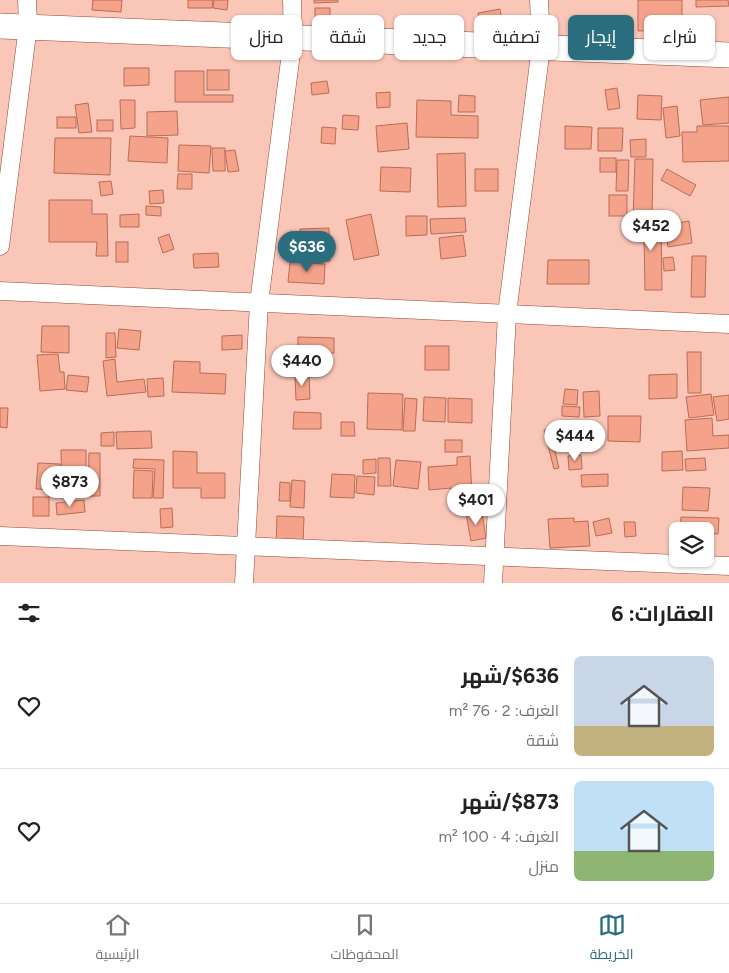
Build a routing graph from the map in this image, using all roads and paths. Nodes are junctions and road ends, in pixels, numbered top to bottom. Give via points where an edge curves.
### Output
1 (27, 0) edge
2 (292, 0) edge
3 (540, 0) edge
4 (292, 15) edge
5 (540, 15) edge
6 (0, 26) edge
7 (28, 26) junction
8 (231, 34) edge
9 (302, 37) edge
10 (474, 44) edge
11 (558, 48) edge
12 (729, 55) edge
13 (290, 60) edge
14 (539, 60) edge
15 (0, 246) edge
16 (0, 291) edge
17 (259, 303) junction
18 (507, 314) junction
19 (729, 324) edge
20 (0, 536) edge
21 (245, 546) junction
22 (494, 557) junction
23 (729, 566) edge
24 (244, 583) edge
25 (492, 583) edge

1 - 7 street
2 - 4 street
3 - 5 street
6 - 7 street
7 - 8 street
7 - 15 street
9 - 10 street
11 - 12 street
13 - 17 street
14 - 18 street
16 - 17 street
17 - 18 street
17 - 21 street
18 - 19 street
18 - 22 street
20 - 21 street
21 - 22 street
21 - 24 street
22 - 23 street
22 - 25 street

